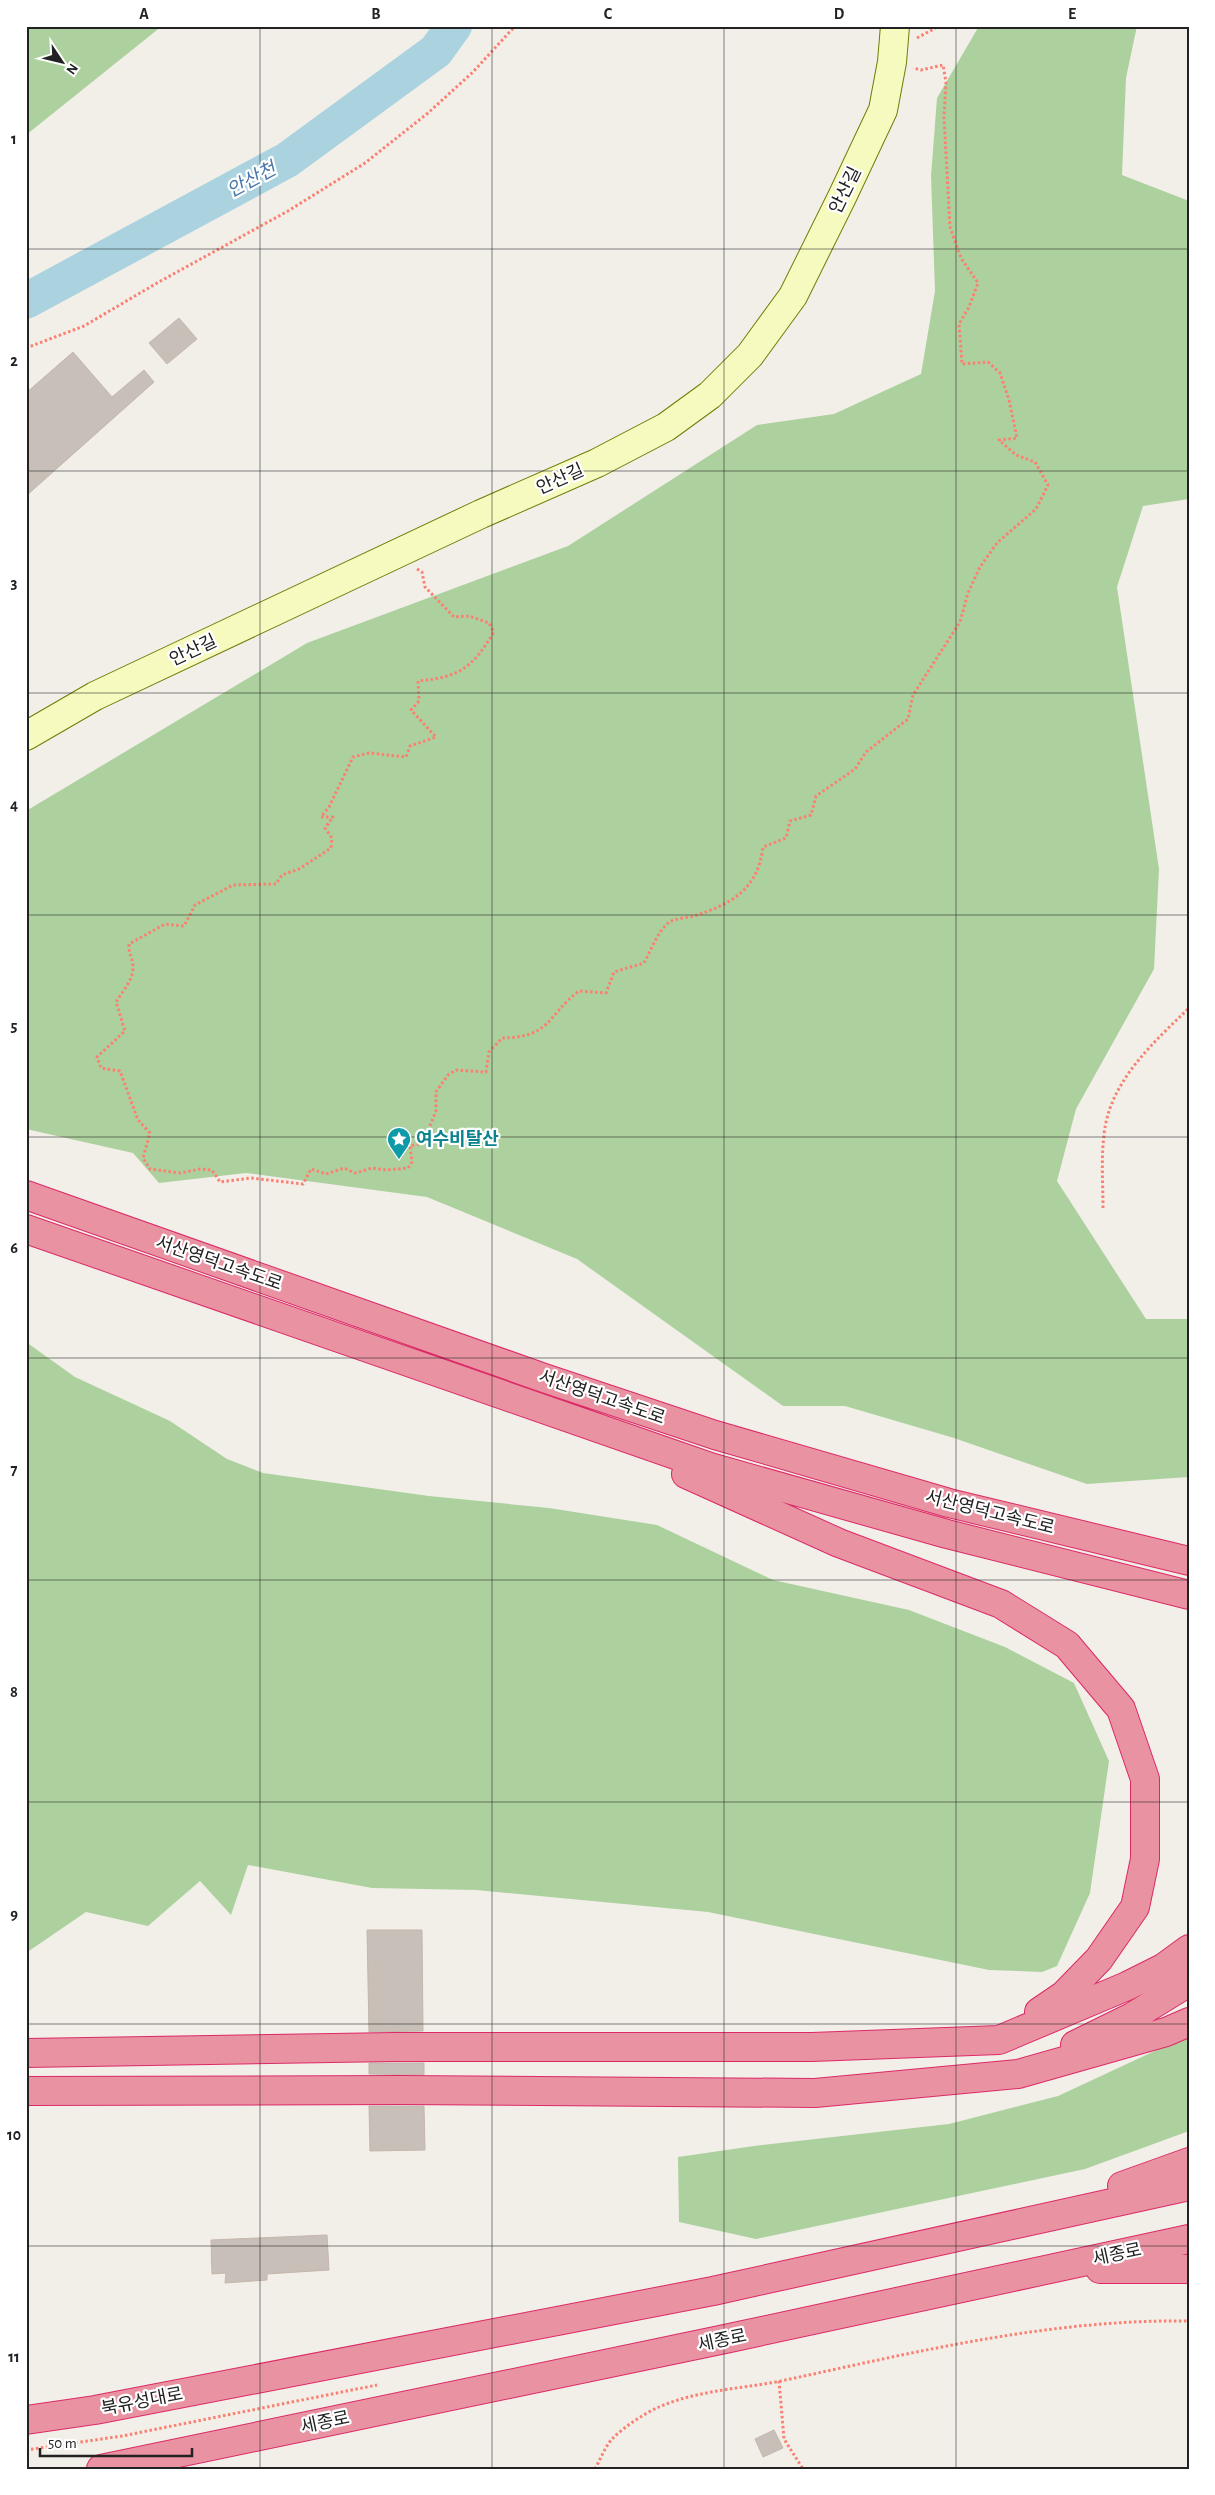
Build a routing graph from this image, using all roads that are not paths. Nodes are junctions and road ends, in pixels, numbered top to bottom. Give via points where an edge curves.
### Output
1 (895, 26) edge
2 (26, 736) edge
3 (26, 1195) edge
4 (26, 1229) edge
5 (540, 1408) junction
6 (1189, 1561) edge
7 (1189, 1595) edge
8 (1189, 1949) edge
9 (1189, 1982) edge
10 (1189, 2022) edge
11 (999, 2040) junction
12 (26, 2053) edge
13 (1018, 2074) junction
14 (26, 2091) edge
15 (1189, 2162) edge
16 (1189, 2186) edge
17 (1024, 2223) junction
18 (1189, 2239) edge
19 (1189, 2269) edge
20 (1046, 2270) junction
21 (26, 2420) edge
22 (101, 2469) edge

1 - 2 street, 안산길 via 883,110 793,296 750,355 710,396 666,427 597,463 95,696
3 - 6 highway, 서산영덕고속도로 via 715,1435 949,1503
4 - 5 highway, 서산영덕고속도로
5 - 7 highway, 서산영덕고속도로 via 720,1469 946,1534
5 - 11 highway via 839,1543 1001,1604 1067,1645 1121,1709 1146,1779 1145,1859 1135,1907 1098,1960 1064,1995
8 - 11 highway via 1127,1986
9 - 13 highway via 1132,2016
10 - 13 highway via 1166,2032
11 - 12 highway via 812,2046 394,2047
13 - 14 highway via 815,2093
15 - 17 highway
16 - 17 highway
17 - 21 highway, 북유성대로 via 713,2291 95,2410
18 - 20 highway, 세종로
19 - 20 highway
20 - 22 highway, 세종로

